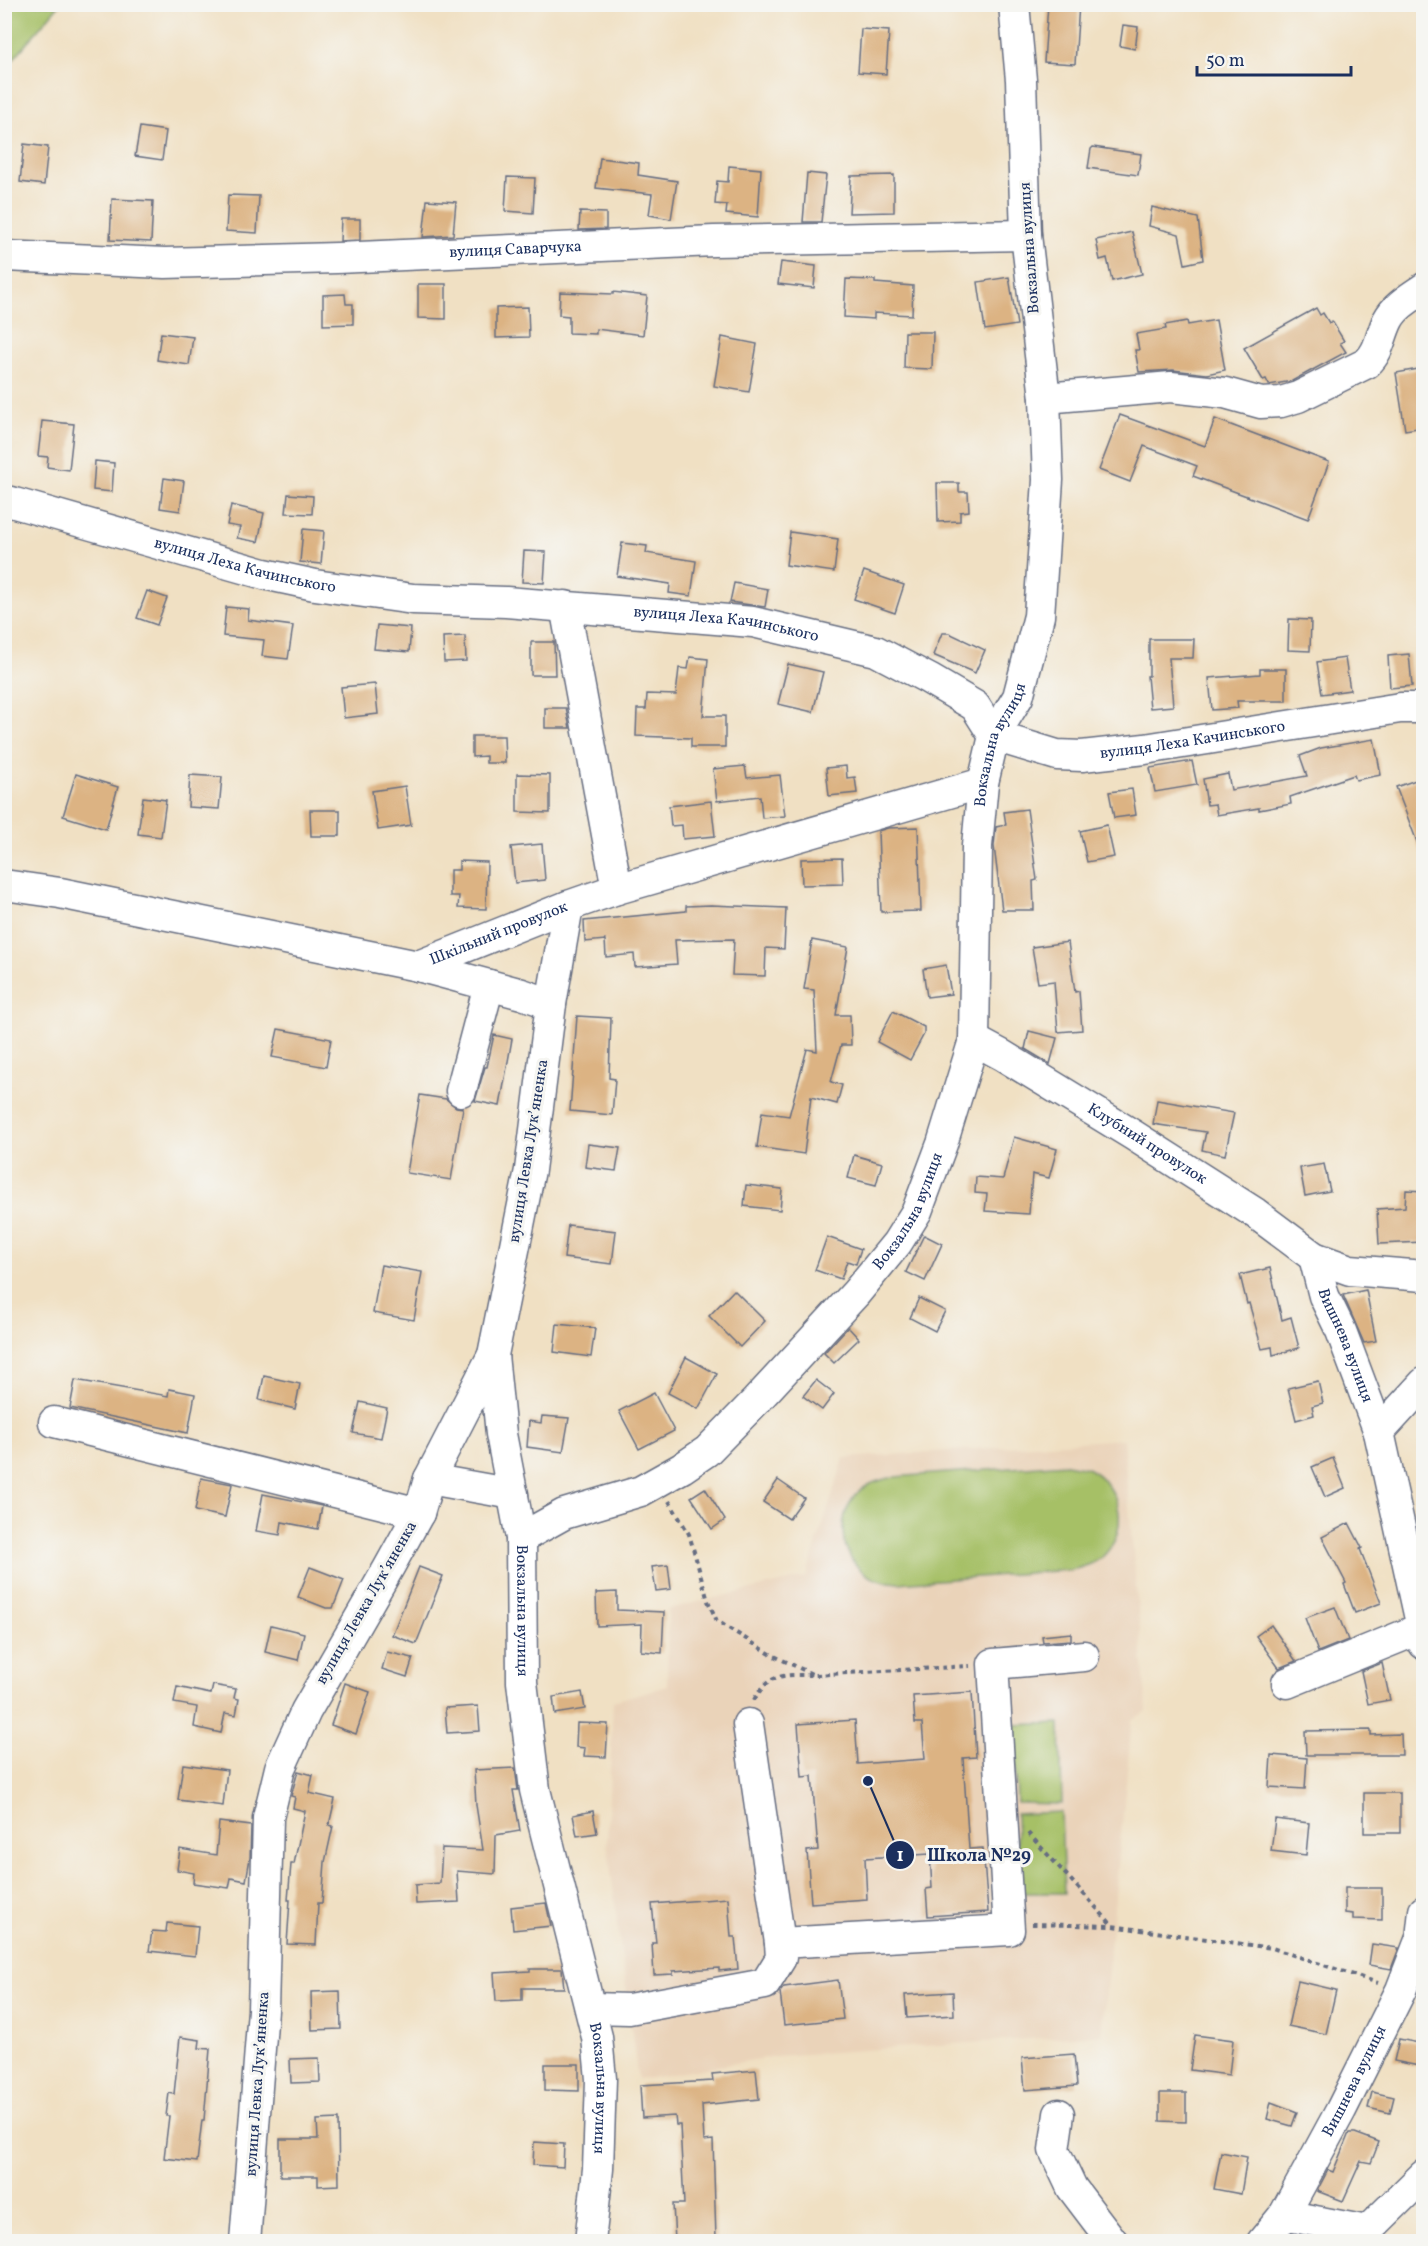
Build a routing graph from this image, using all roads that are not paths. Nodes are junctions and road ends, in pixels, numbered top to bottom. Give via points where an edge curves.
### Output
1 (1014, 4) edge
2 (1026, 235) junction
3 (4, 256) edge
4 (1424, 288) edge
5 (1045, 398) junction
6 (4, 500) edge
7 (565, 606) junction
8 (1424, 708) edge
9 (994, 736) junction
10 (983, 783) junction
11 (4, 885) edge
12 (617, 889) junction
13 (568, 906) junction
14 (418, 966) junction
15 (489, 985) junction
16 (551, 1004) junction
17 (974, 1040) junction
18 (460, 1091) dead end
19 (1314, 1257) junction
20 (1424, 1276) edge
21 (493, 1354) junction
22 (1419, 1397) edge
23 (54, 1422) dead end
24 (1379, 1432) junction
25 (429, 1479) junction
26 (513, 1494) junction
27 (418, 1513) junction
28 (521, 1538) junction
29 (1423, 1636) edge
30 (1084, 1656) dead end
31 (1287, 1683) dead end
32 (748, 1724) road end
33 (1423, 1930) edge
34 (780, 1943) junction
35 (591, 2008) junction
36 (1059, 2114) dead end
37 (1424, 2175) edge
38 (1284, 2215) junction
39 (1369, 2236) edge
40 (245, 2241) edge
41 (590, 2241) edge
42 (1113, 2241) edge
43 (1262, 2241) edge

1 - 2 street, Вокзальна вулиця via 1021,80
2 - 3 street, вулиця Саварчука via 714,241 165,263
2 - 5 street, Вокзальна вулиця
4 - 5 street via 1397,307 1388,320 1376,355 1367,363 1281,402 1261,404 1225,393 1171,387
5 - 9 street, Вокзальна вулиця via 1048,480 1039,616 1018,697
6 - 7 street, вулиця Леха Качинського via 315,585 413,598
7 - 9 street, вулиця Леха Качинського via 753,622 876,651 975,706
7 - 12 street
8 - 9 street, вулиця Леха Качинського via 1400,708 1082,756 1057,755
9 - 10 street, Вокзальна вулиця
10 - 12 street, Шкільний провулок
10 - 17 street, Вокзальна вулиця via 977,846
11 - 14 street, Шкільний провулок
12 - 13 street, Шкільний провулок
13 - 14 street, Шкільний провулок
13 - 16 street, вулиця Левка Лукʼяненка
14 - 15 street
15 - 16 street
15 - 18 street
16 - 21 street, вулиця Левка Лукʼяненка via 530,1170
17 - 19 street, Клубний провулок via 1236,1201
17 - 28 street, Вокзальна вулиця via 917,1211 897,1243 856,1293 707,1451 641,1491 564,1514
19 - 20 street, Клубний провулок via 1350,1270
19 - 24 street, Вишнева вулиця via 1324,1296
21 - 25 street, вулиця Левка Лукʼяненка
21 - 26 street via 501,1434
22 - 24 street
23 - 27 street
24 - 29 street, Вишнева вулиця
25 - 26 street
25 - 27 street, вулиця Левка Лукʼяненка
26 - 28 street
27 - 40 street, вулиця Левка Лукʼяненка via 306,1711 280,1768 268,1818 263,2010
28 - 35 street, Вокзальна вулиця via 522,1682 535,1790
29 - 31 street
30 - 34 street via 993,1664 1008,1930
32 - 34 street
33 - 38 street, Вишнева вулиця via 1401,1990
34 - 35 street via 781,1958 765,1984 629,2009
35 - 41 street, Вокзальна вулиця via 601,2079 598,2169
36 - 42 street via 1054,2150 1072,2188
37 - 39 street
38 - 39 street
38 - 43 street, Вишнева вулиця

